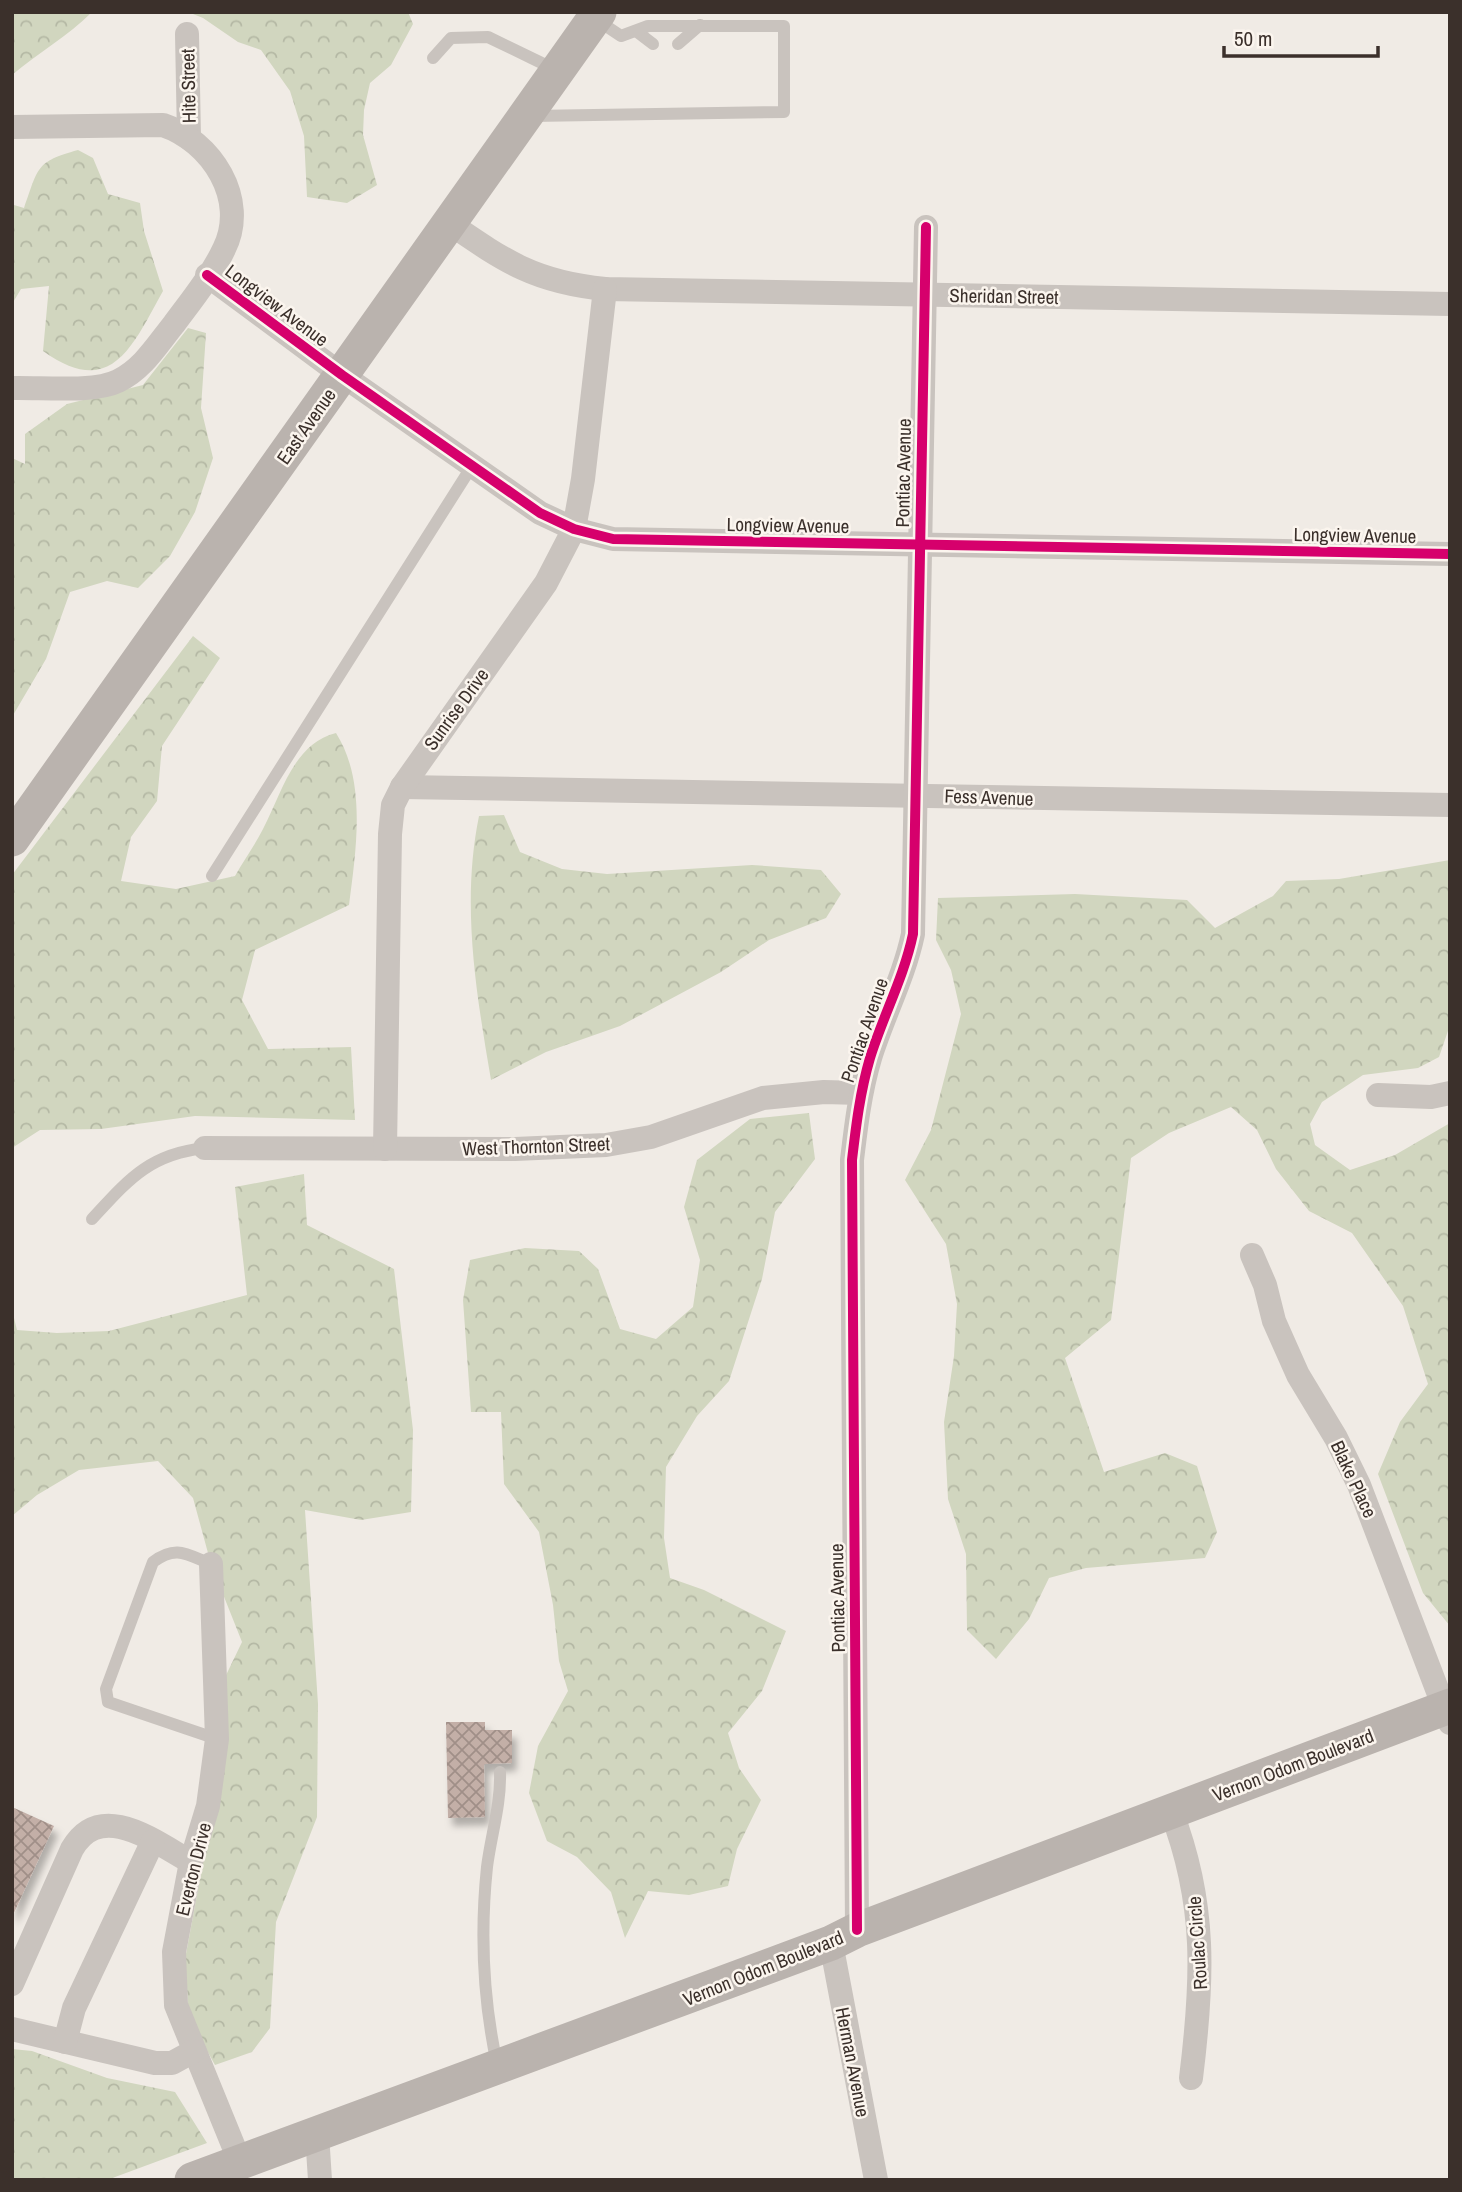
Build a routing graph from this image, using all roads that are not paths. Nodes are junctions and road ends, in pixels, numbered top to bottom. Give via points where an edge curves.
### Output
1 (596, 15) edge
2 (700, 25) junction
3 (636, 31) junction
4 (187, 34) dead end
5 (653, 44) dead end
6 (678, 44) dead end
7 (433, 58) dead end
8 (557, 71) junction
9 (525, 116) junction
10 (12, 127) edge
11 (189, 138) junction
12 (449, 223) junction
13 (926, 227) dead end
14 (207, 275) junction
15 (605, 289) junction
16 (924, 295) junction
17 (1450, 304) edge
18 (342, 375) junction
19 (12, 388) edge
20 (472, 466) junction
21 (574, 528) junction
22 (920, 545) junction
23 (1450, 554) edge
24 (402, 786) junction
25 (915, 795) junction
26 (1450, 805) edge
27 (12, 839) edge
28 (212, 876) dead end
29 (860, 1093) junction
30 (1450, 1093) edge
31 (1378, 1095) dead end
32 (205, 1148) joint
33 (385, 1149) junction
34 (92, 1219) dead end
35 (1252, 1255) dead end
36 (211, 1564) joint
37 (1448, 1713) edge
38 (217, 1739) junction
39 (500, 1772) dead end
40 (1171, 1811) junction
41 (153, 1841) junction
42 (191, 1862) junction
43 (844, 1936) junction
44 (12, 1984) edge
45 (12, 2029) edge
46 (65, 2042) junction
47 (194, 2051) junction
48 (498, 2068) junction
49 (1191, 2078) dead end
50 (317, 2134) junction
51 (240, 2162) junction
52 (192, 2180) edge
53 (320, 2180) edge
54 (876, 2180) edge

1 - 3 lane via 621,36
1 - 8 main road, East Avenue
2 - 3 lane via 648,26
2 - 6 lane
2 - 9 lane via 784,26 784,112
3 - 5 lane
4 - 11 street, Hite Street
7 - 8 lane via 451,38 488,37
8 - 9 main road, East Avenue
9 - 12 main road, East Avenue
10 - 11 street, Longview Avenue via 163,125
11 - 14 street, Longview Avenue via 213,160 229,194 229,235
12 - 15 street, Sheridan Street via 528,273 568,285
12 - 18 main road, East Avenue
13 - 16 street, Pontiac Avenue
14 - 18 street, Longview Avenue
14 - 19 street via 134,372 105,385
15 - 16 street, Sheridan Street
15 - 21 street, Sunrise Drive
16 - 17 street, Sheridan Street
16 - 22 street, Pontiac Avenue
18 - 20 street, Longview Avenue
18 - 27 main road, East Avenue
20 - 21 street, Longview Avenue via 540,513
20 - 28 lane
21 - 22 street, Longview Avenue via 613,539
21 - 24 street, Sunrise Drive via 546,583
22 - 23 street, Longview Avenue
22 - 25 street, Pontiac Avenue
24 - 25 street, Fess Avenue
24 - 33 street, Sunrise Drive via 393,805 390,834
25 - 26 street, Fess Avenue
25 - 29 street, Pontiac Avenue via 913,934
29 - 33 street, West Thornton Street via 763,1098 651,1137 606,1145
29 - 43 street, Pontiac Avenue via 852,1160
30 - 31 street
32 - 33 street, West Thornton Street
32 - 34 lane via 150,1162
35 - 37 street, Blake Place via 1298,1375 1359,1485
36 - 38 street, Everton Drive
36 - 38 lane via 180,1552 166,1552 153,1562 106,1689 108,1702
37 - 40 main road, Vernon Odom Boulevard
38 - 42 street, Everton Drive via 208,1806
39 - 48 lane via 483,1930 486,2012
40 - 43 main road, Vernon Odom Boulevard
40 - 49 street, Roulac Circle via 1187,1853 1197,1907 1201,1998
41 - 42 street
41 - 44 street via 109,1823 92,1827 79,1837
41 - 46 street via 74,2008
42 - 47 street, Everton Drive via 174,1952 176,2005
43 - 48 main road, Vernon Odom Boulevard
43 - 54 street, Herman Avenue
45 - 46 street
46 - 47 street via 155,2063 172,2063
47 - 51 street, Everton Drive
48 - 50 main road, Vernon Odom Boulevard
50 - 51 main road, Vernon Odom Boulevard
50 - 53 street
51 - 52 main road, Vernon Odom Boulevard

